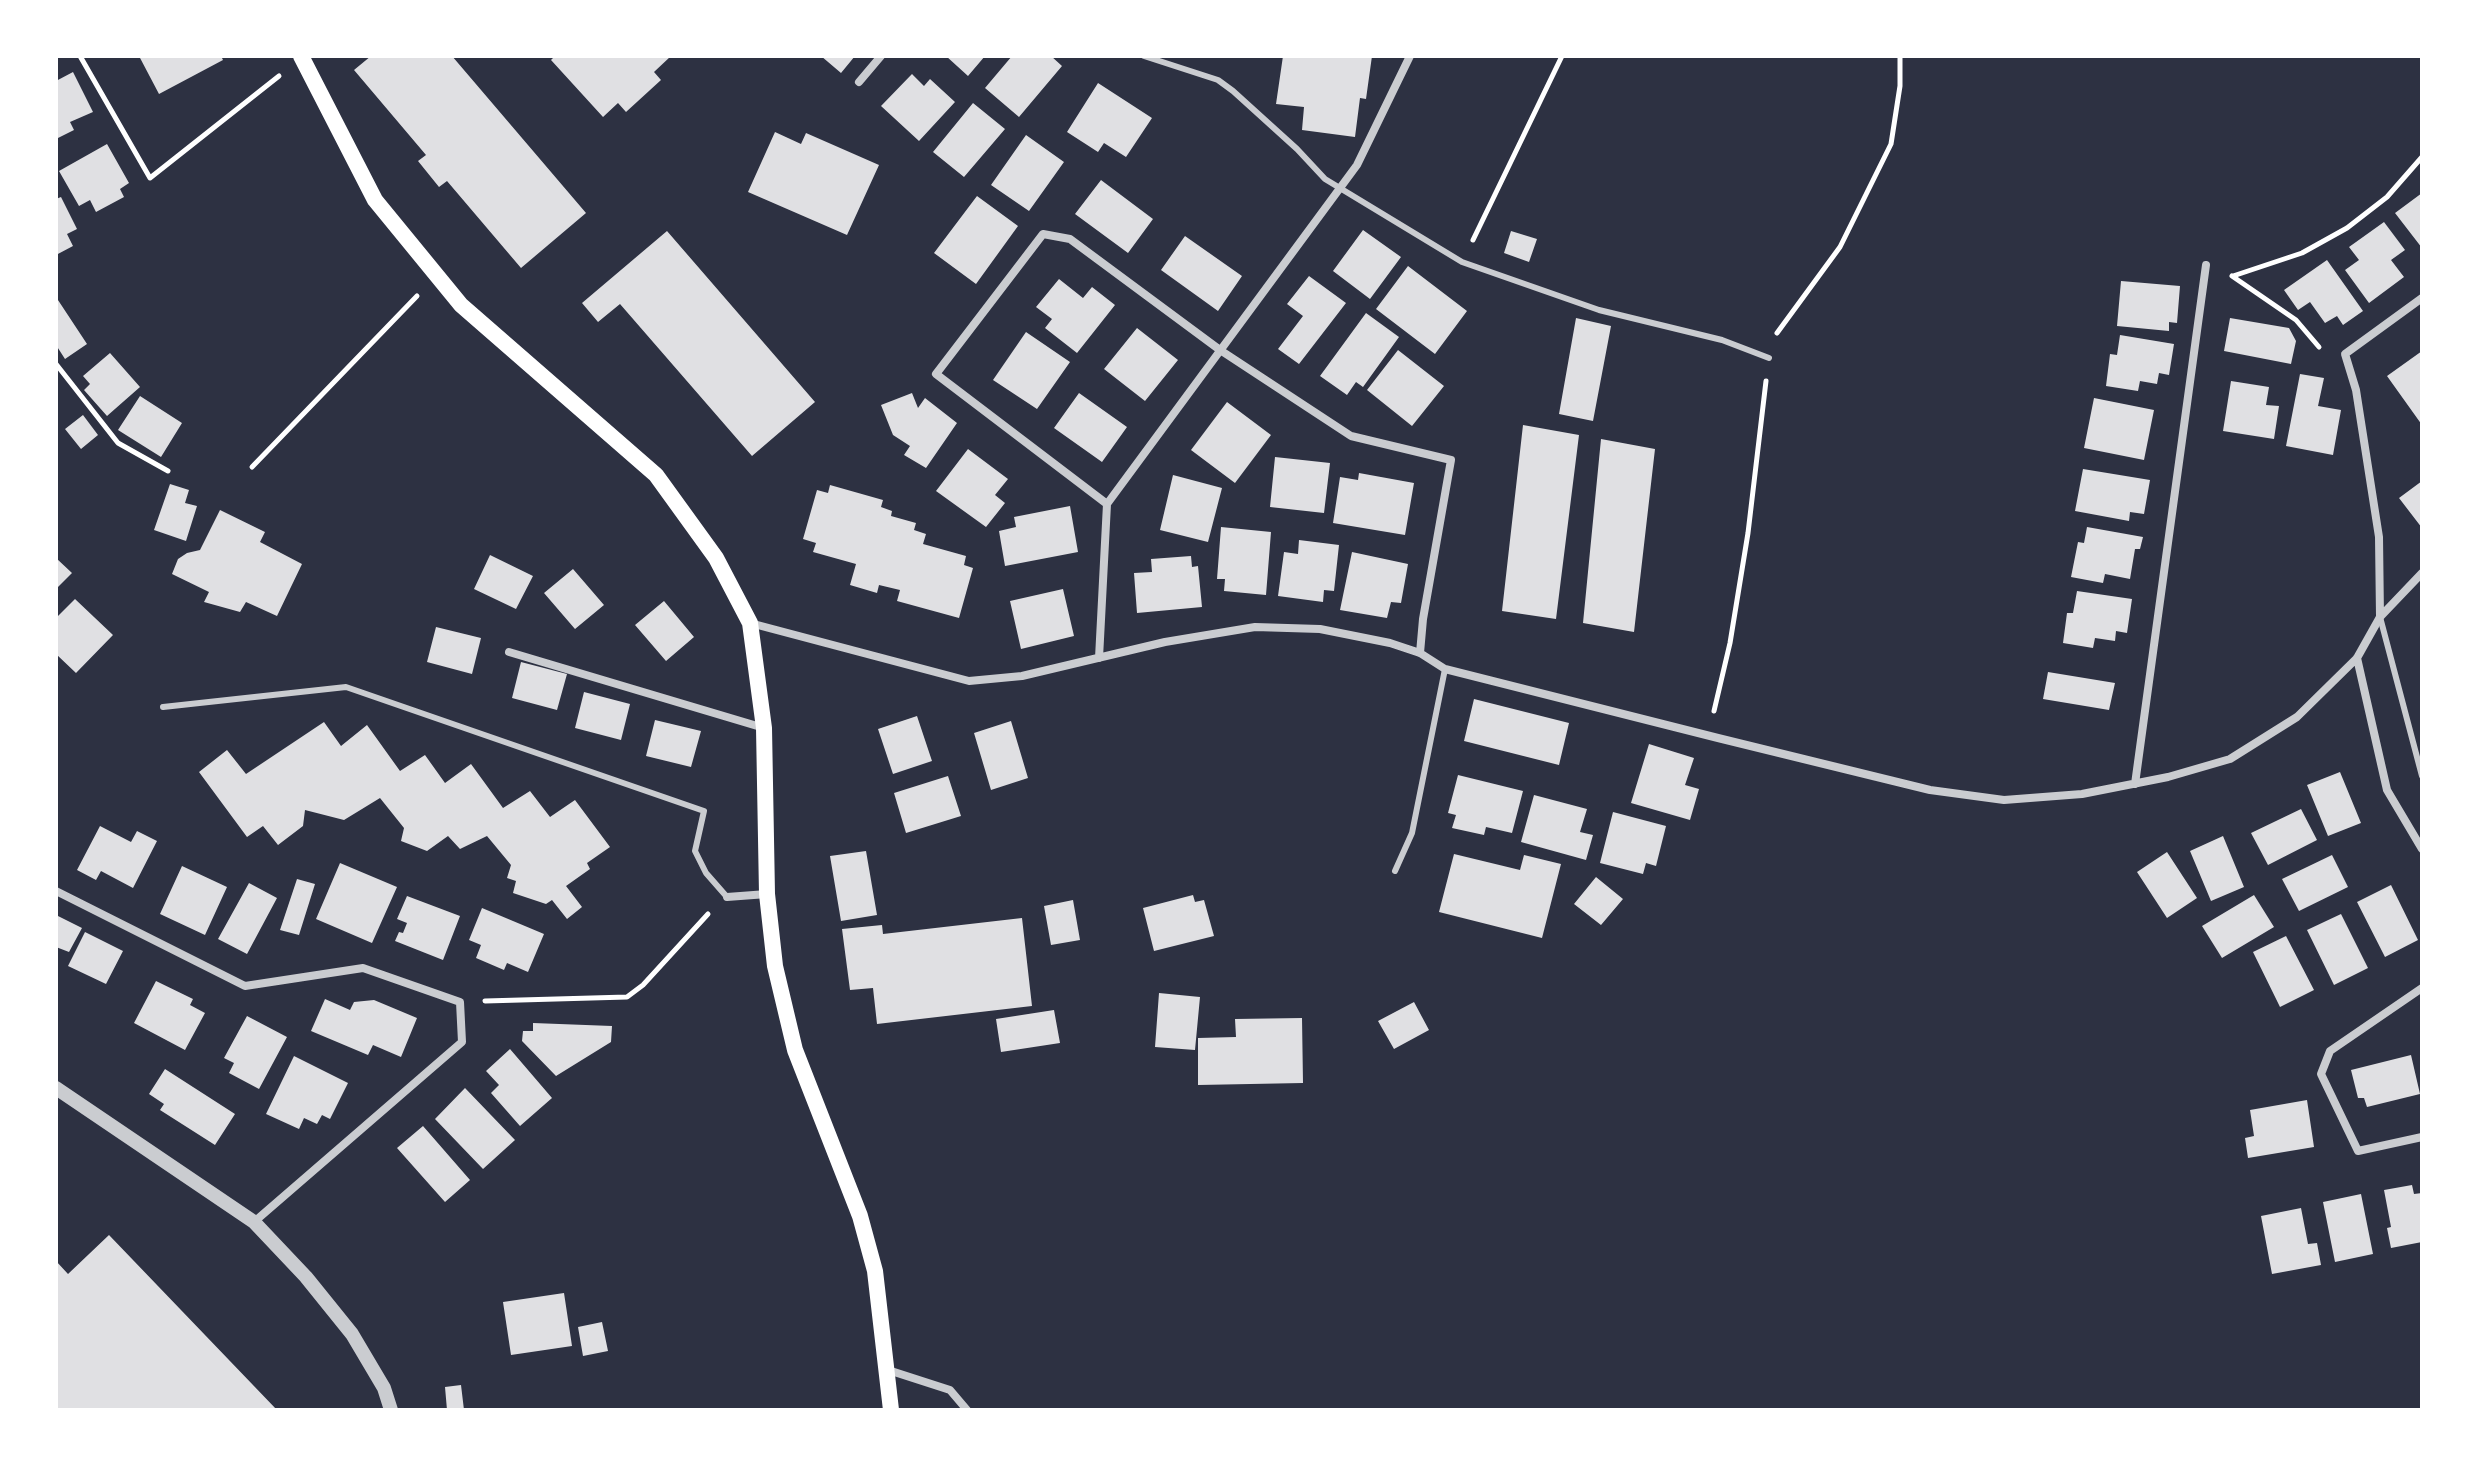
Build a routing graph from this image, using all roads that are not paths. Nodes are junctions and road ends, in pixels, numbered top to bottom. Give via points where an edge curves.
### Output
1 (881, 56) edge
2 (1144, 56) edge
3 (1410, 56) edge
4 (301, 57) edge
5 (859, 82) dead end
6 (1340, 190) junction
7 (2206, 265) dead end
8 (2422, 298) edge
9 (1220, 350) junction
10 (1769, 358) road end
11 (1107, 504) junction
12 (2422, 573) edge
13 (2380, 617) junction
14 (750, 623) junction
15 (509, 652) dead end
16 (1420, 653) junction
17 (1099, 658) junction
18 (2357, 658) junction
19 (1445, 669) junction
20 (163, 707) dead end
21 (764, 728) junction
22 (2422, 776) edge
23 (2135, 784) junction
24 (2422, 849) edge
25 (1395, 871) dead end
26 (56, 891) edge
27 (767, 894) junction
28 (727, 897) joint
29 (2422, 988) edge
30 (56, 1088) edge
31 (2422, 1137) edge
32 (254, 1222) junction
33 (888, 1370) junction
34 (391, 1410) edge
35 (891, 1410) edge
36 (967, 1410) edge

1 - 5 street
2 - 6 lane via 1218,80
3 - 6 street
4 - 14 main road via 375,200 461,305 656,475 716,558
6 - 9 street
6 - 10 lane via 1462,262 1599,310 1722,340
7 - 23 street
8 - 13 street via 2345,354 2356,390 2379,537
9 - 11 street
9 - 11 street via 1070,239 1043,234 936,374
9 - 16 street via 1351,436 1451,460
11 - 17 street
12 - 13 street
13 - 18 street
13 - 22 lane
14 - 17 street via 969,681 1022,676
14 - 21 main road
15 - 21 street
16 - 17 street via 1320,629 1255,627
16 - 19 street
18 - 23 street via 2297,717 2230,759
18 - 24 street via 2387,790
19 - 23 street via 1930,790 2004,800
19 - 25 lane via 1412,833
20 - 28 lane via 346,687 704,811 695,851
21 - 27 main road
26 - 32 street via 245,986 363,968 460,1002 462,1042
27 - 28 street
27 - 33 main road via 775,966 795,1050 860,1216 875,1271
29 - 31 street via 2330,1051 2321,1074 2358,1151
30 - 32 street
32 - 34 street via 352,1334
33 - 35 main road
33 - 36 street via 950,1390

